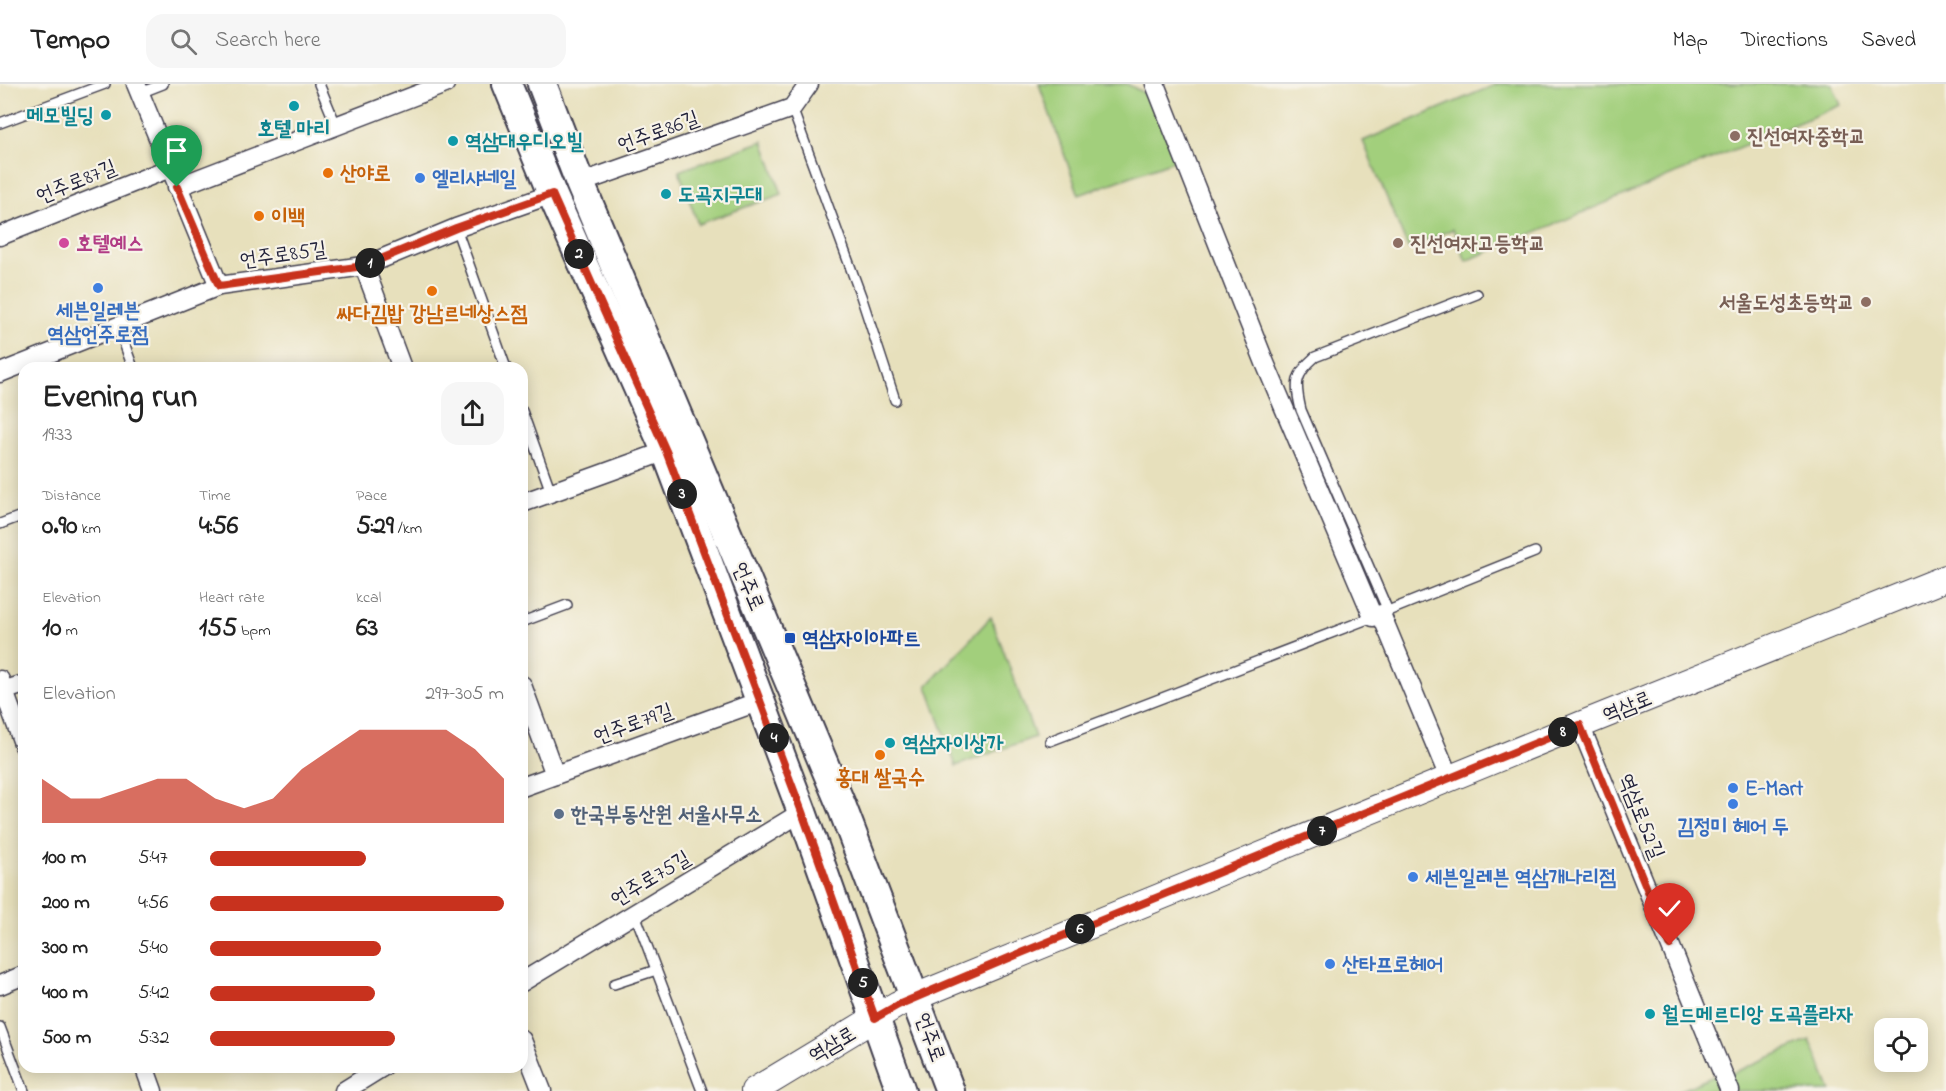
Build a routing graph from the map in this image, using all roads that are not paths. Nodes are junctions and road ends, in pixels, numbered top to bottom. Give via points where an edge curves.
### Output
1 (105, 84) edge
2 (163, 84) edge
3 (319, 84) edge
4 (445, 84) edge
5 (507, 84) edge
6 (542, 84) edge
7 (809, 84) edge
8 (1155, 84) edge
9 (138, 88) edge
10 (792, 108) junction
11 (0, 123) edge
12 (336, 125) junction
13 (170, 168) junction
14 (580, 183) junction
15 (177, 187) junction
16 (552, 194) junction
17 (456, 228) junction
18 (0, 236) edge
19 (364, 266) junction
20 (219, 286) junction
21 (1477, 294) dead end
22 (118, 326) junction
23 (28, 362) edge
24 (131, 362) edge
25 (400, 362) edge
26 (504, 362) edge
27 (18, 366) edge
28 (0, 373) edge
29 (896, 400) dead end
30 (528, 428) edge
31 (666, 451) junction
32 (551, 492) junction
33 (528, 501) edge
34 (18, 517) edge
35 (0, 524) edge
36 (1535, 552) dead end
37 (1946, 578) edge
38 (567, 605) dead end
39 (1380, 614) junction
40 (528, 620) edge
41 (18, 685) edge
42 (1, 688) edge
43 (528, 701) edge
44 (760, 701) junction
45 (1580, 725) junction
46 (18, 731) edge
47 (1050, 741) dead end
48 (555, 775) junction
49 (1450, 780) junction
50 (528, 785) edge
51 (802, 812) junction
52 (635, 914) junction
53 (656, 970) junction
54 (18, 977) edge
55 (528, 978) edge
56 (0, 984) edge
57 (614, 984) dead end
58 (916, 997) junction
59 (875, 1018) junction
60 (0, 1027) edge
61 (528, 1055) edge
62 (147, 1073) edge
63 (373, 1073) edge
64 (24, 1091) edge
65 (153, 1091) edge
66 (344, 1091) edge
67 (542, 1091) edge
68 (702, 1091) edge
69 (754, 1091) edge
70 (901, 1091) edge
71 (950, 1091) edge
72 (1730, 1091) edge

1 - 11 lane
2 - 9 lane
3 - 12 lane
4 - 12 street
5 - 16 main road, 언주로
6 - 14 main road, 언주로
7 - 10 street
8 - 39 street via 1264,363
9 - 13 street
10 - 14 street, 언주로86길
10 - 29 lane
12 - 15 street
13 - 15 street
13 - 18 street, 언주로87길
14 - 58 main road, 언주로 via 842,807
15 - 20 street
16 - 17 street, 언주로85길
16 - 31 main road, 언주로
17 - 19 street, 언주로85길
17 - 26 lane
19 - 20 street, 언주로85길
19 - 25 street
20 - 22 street, 언주로85길
21 - 39 lane via 1315,357 1303,367 1298,380 1301,410
22 - 23 street, 언주로85길
22 - 24 lane
27 - 28 street, 언주로85길
30 - 32 lane
31 - 32 street
31 - 44 main road, 언주로
32 - 33 street
34 - 35 lane
36 - 39 lane
37 - 45 main road, 역삼로
38 - 40 lane
39 - 47 lane
39 - 49 street
41 - 42 street
42 - 46 street
43 - 48 street
44 - 48 street, 언주로79길
44 - 51 main road, 언주로
45 - 49 main road, 역삼로
45 - 72 street, 역삼로52길
48 - 50 street, 언주로79길
49 - 58 main road, 역삼로
51 - 52 street, 언주로75길
51 - 59 main road, 언주로
52 - 53 lane
52 - 55 street, 언주로75길
53 - 57 lane
53 - 68 lane
54 - 56 street
58 - 59 main road, 역삼로
58 - 71 main road, 언주로
59 - 69 main road, 역삼로
59 - 70 main road, 언주로
60 - 64 lane
61 - 67 street
62 - 65 street
63 - 66 street

